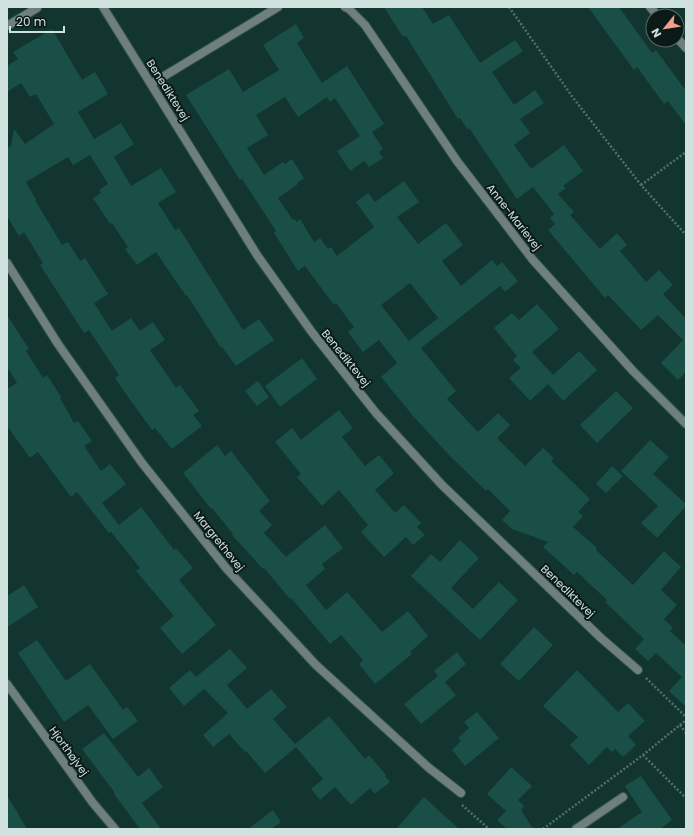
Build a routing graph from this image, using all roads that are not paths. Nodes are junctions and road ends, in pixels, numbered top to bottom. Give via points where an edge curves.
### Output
1 (103, 7) edge
2 (278, 7) edge
3 (345, 7) edge
4 (37, 8) edge
5 (7, 26) edge
6 (151, 84) junction
7 (7, 263) edge
8 (686, 424) edge
9 (638, 670) road end
10 (7, 684) edge
11 (461, 793) road end
12 (623, 797) dead end
13 (115, 829) edge
14 (576, 829) edge

1 - 6 street, Benediktevej
2 - 6 street
3 - 8 street, Anne-Marievej via 365,25 457,161 533,260 633,371
4 - 5 street
6 - 9 street, Benediktevej via 257,255 311,331 376,413 442,485 601,638
7 - 11 street, Margrethevej via 58,344 142,463 226,568 316,665 429,768
10 - 13 street, Hjorthøjvej via 93,803
12 - 14 street

